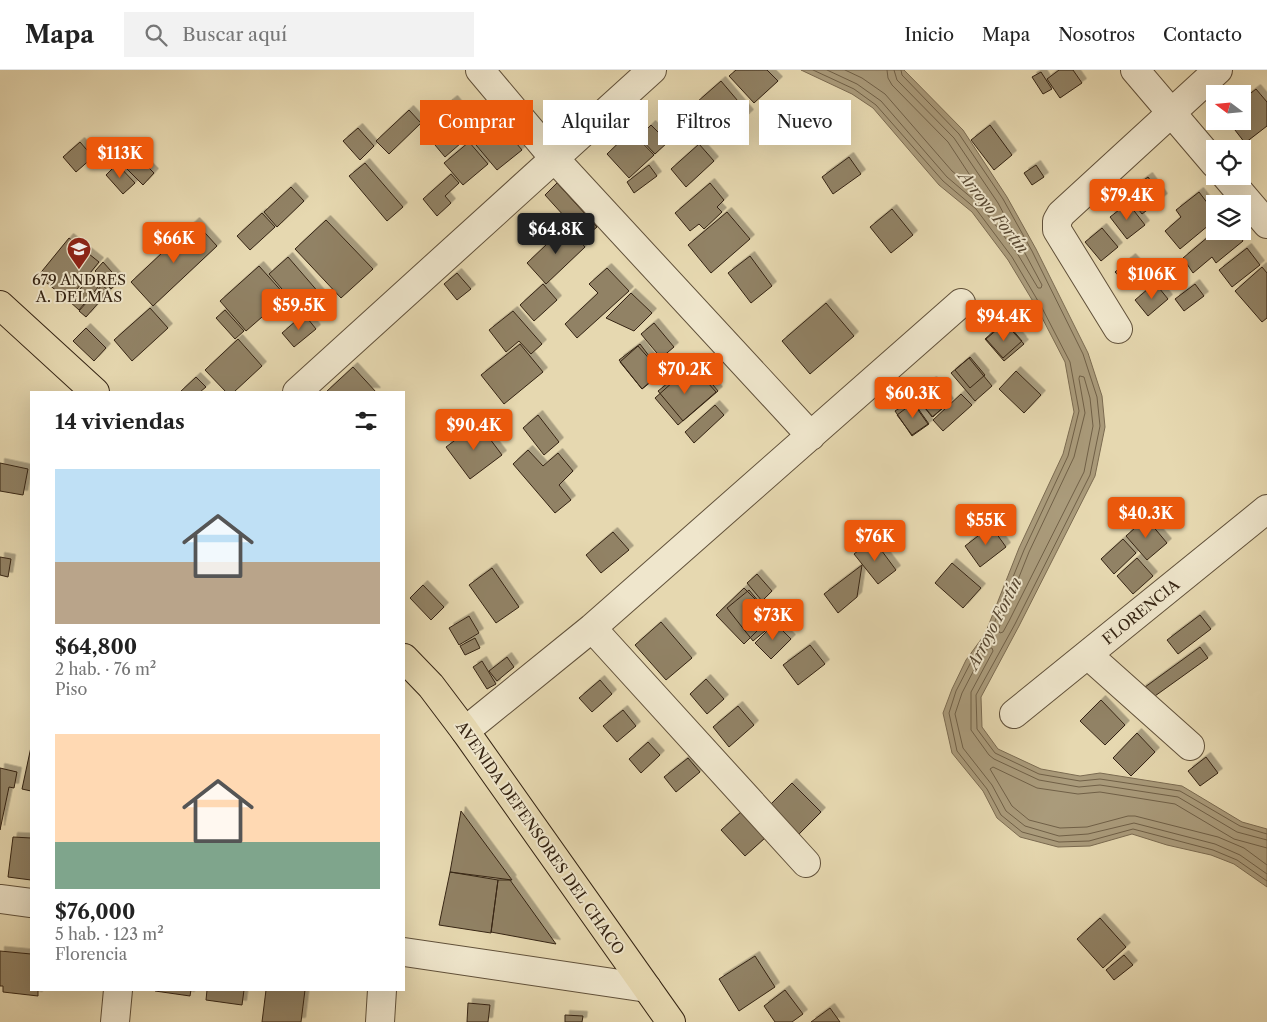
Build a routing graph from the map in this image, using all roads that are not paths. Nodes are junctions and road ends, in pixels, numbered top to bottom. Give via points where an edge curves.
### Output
1 (480, 70) edge
2 (652, 70) edge
3 (1135, 70) edge
4 (1218, 70) edge
5 (1171, 113) junction
6 (1206, 154) edge
7 (554, 158) junction
8 (1234, 185) edge
9 (1267, 224) edge
10 (961, 303) dead end
11 (0, 305) edge
12 (1118, 329) dead end
13 (95, 391) edge
14 (298, 391) edge
15 (811, 436) junction
16 (1267, 509) edge
17 (592, 628) junction
18 (1088, 655) junction
19 (405, 659) edge
20 (1014, 714) dead end
21 (465, 730) junction
22 (1190, 746) dead end
23 (806, 863) dead end
24 (0, 899) edge
25 (30, 903) edge
26 (405, 952) edge
27 (647, 988) junction
28 (118, 991) edge
29 (382, 991) edge
30 (115, 1022) edge
31 (380, 1022) edge
32 (671, 1022) edge

1 - 7 street
2 - 7 street
3 - 5 street
4 - 5 street
5 - 6 street
5 - 12 street via 1057,221 1057,230
7 - 14 street
7 - 15 street
8 - 9 street
10 - 15 street
11 - 13 main road
15 - 17 street
16 - 18 street, FLORENCIA
17 - 21 street
17 - 23 street
18 - 20 street, FLORENCIA
18 - 22 street
19 - 21 main road, AVENIDA DEFENSORES DEL CHACO
21 - 27 main road, AVENIDA DEFENSORES DEL CHACO
24 - 25 street
26 - 27 street
27 - 32 main road, AVENIDA DEFENSORES DEL CHACO
28 - 30 street
29 - 31 street

